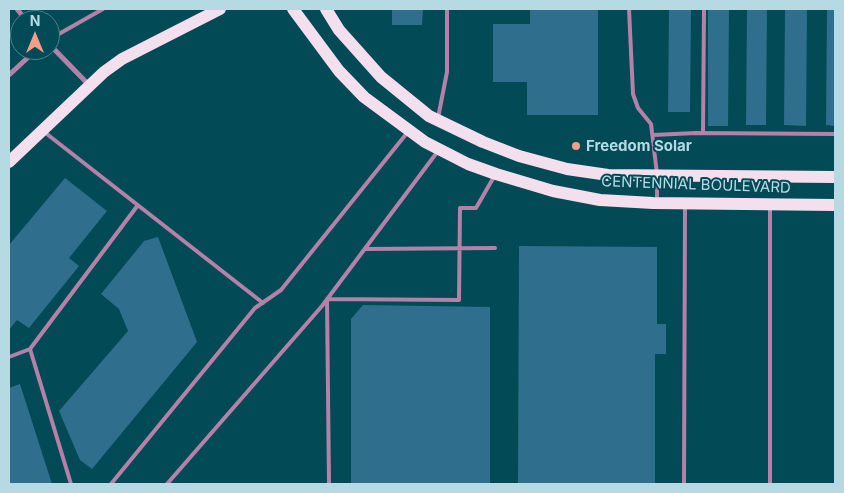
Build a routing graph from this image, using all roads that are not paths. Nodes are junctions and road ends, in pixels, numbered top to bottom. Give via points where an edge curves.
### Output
1 (103, 9) edge
2 (220, 9) edge
3 (293, 9) edge
4 (326, 9) edge
5 (447, 9) edge
6 (629, 9) edge
7 (704, 9) edge
8 (60, 33) edge
9 (60, 55) edge
10 (25, 60) edge
11 (9, 75) edge
12 (89, 85) junction
13 (438, 120) junction
14 (42, 130) junction
15 (409, 131) junction
16 (703, 133) junction
17 (835, 134) edge
18 (653, 135) junction
19 (440, 150) junction
20 (9, 162) edge
21 (496, 174) junction
22 (657, 175) junction
23 (835, 177) edge
24 (657, 203) junction
25 (684, 204) junction
26 (770, 204) junction
27 (835, 204) edge
28 (138, 205) junction
29 (459, 248) junction
30 (495, 248) dead end
31 (365, 249) junction
32 (327, 299) junction
33 (263, 303) junction
34 (30, 349) junction
35 (9, 356) edge
36 (72, 484) edge
37 (112, 484) edge
38 (167, 484) edge
39 (329, 484) edge
40 (684, 484) edge
41 (770, 484) edge

1 - 8 lane
2 - 12 main road via 122,59
3 - 15 main road, CENTENNIAL BOULEVARD via 338,71 364,97
4 - 13 main road, CENTENNIAL BOULEVARD via 339,30 381,77
5 - 13 lane via 447,72
6 - 18 lane via 633,94 638,108 651,124
7 - 16 lane
9 - 12 street
10 - 11 street
12 - 14 main road
13 - 22 main road, CENTENNIAL BOULEVARD via 519,156 567,169
14 - 20 main road
14 - 28 lane
15 - 19 main road, CENTENNIAL BOULEVARD
15 - 33 lane via 281,290
16 - 17 lane
16 - 18 lane
18 - 22 lane
19 - 21 main road, CENTENNIAL BOULEVARD
19 - 31 lane
21 - 24 main road, CENTENNIAL BOULEVARD via 553,191 600,200
21 - 29 lane via 476,208 460,208
22 - 23 main road, CENTENNIAL BOULEVARD
22 - 24 lane
24 - 25 main road, CENTENNIAL BOULEVARD
25 - 26 main road, CENTENNIAL BOULEVARD
25 - 40 lane
26 - 27 main road, CENTENNIAL BOULEVARD
26 - 41 lane
28 - 33 lane
28 - 34 lane
29 - 30 lane
29 - 31 lane
29 - 32 lane via 459,300
31 - 32 lane
32 - 38 lane
32 - 39 lane
33 - 37 lane via 255,308
34 - 35 lane
34 - 36 lane

